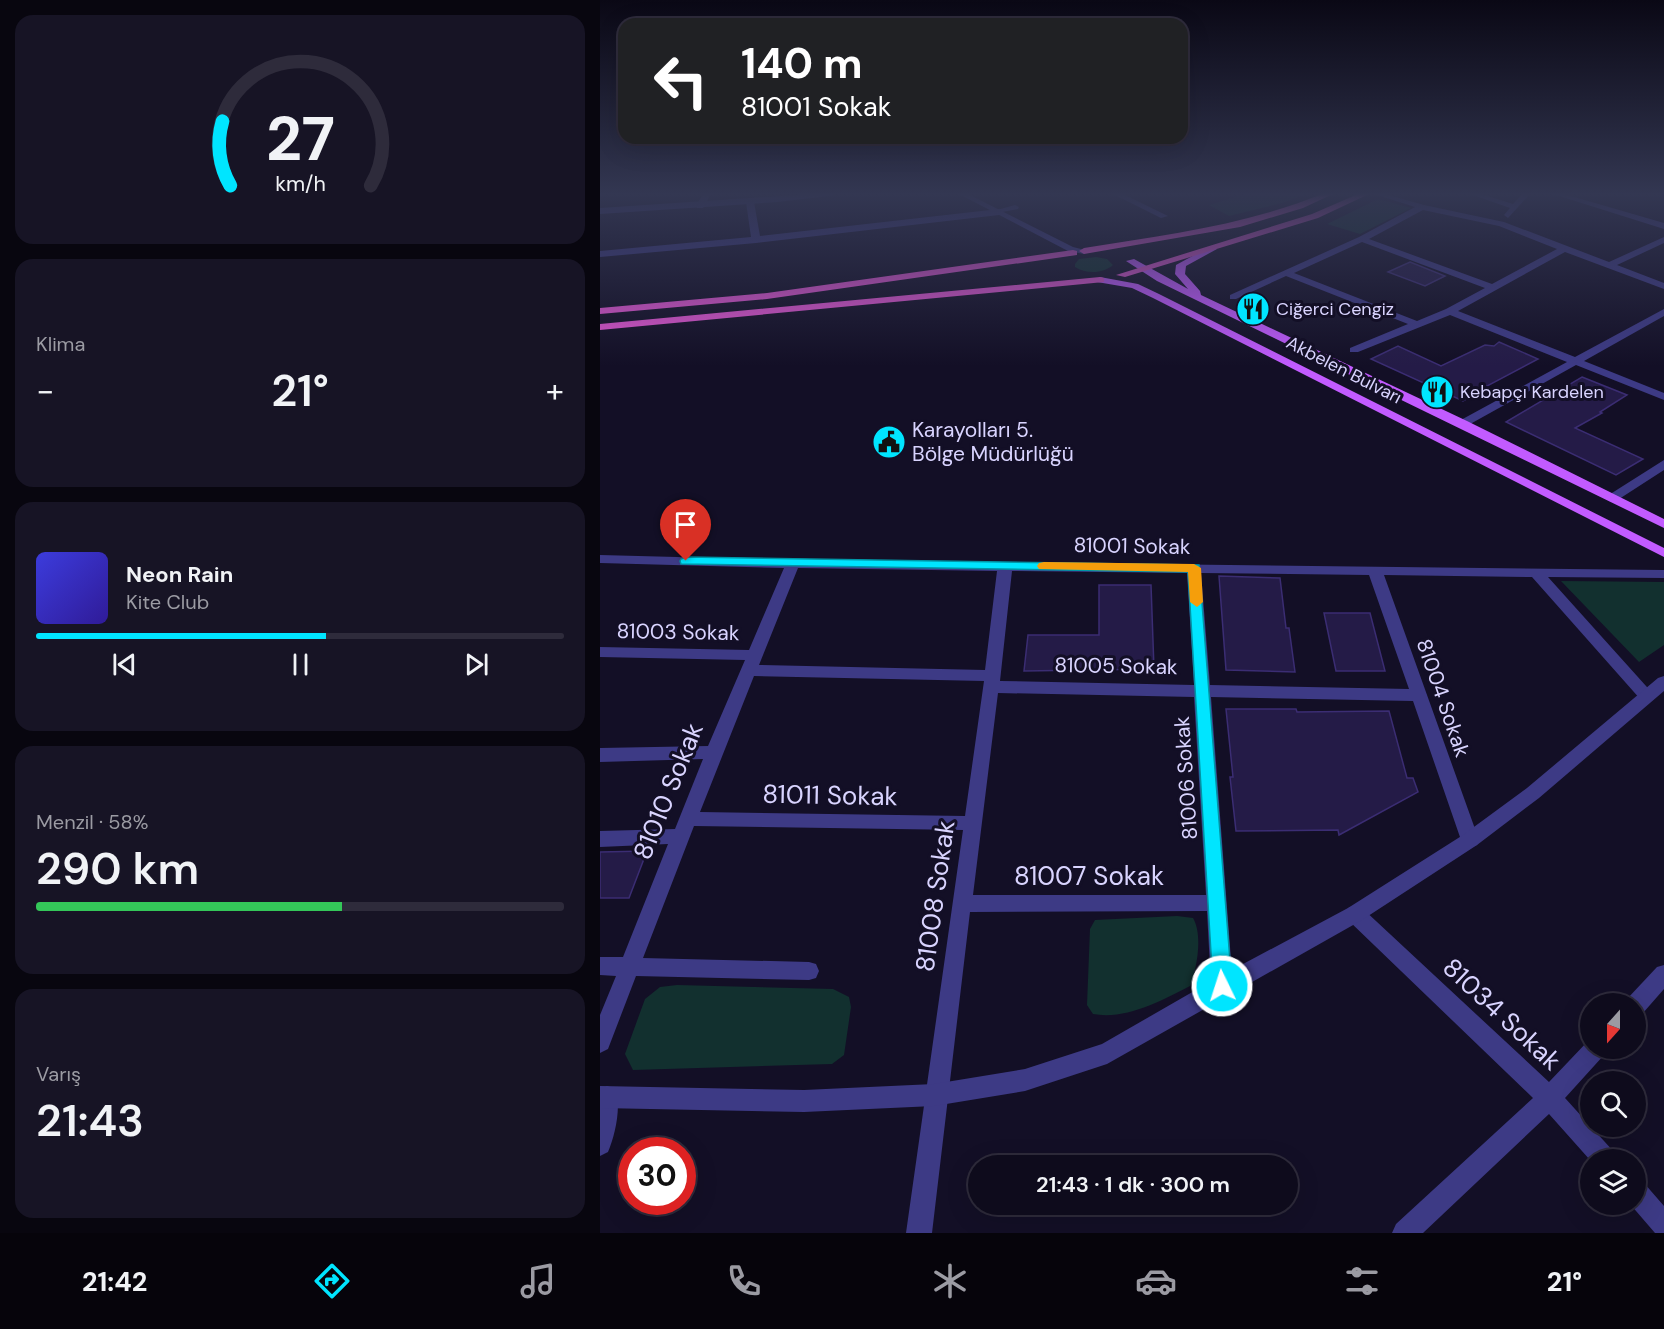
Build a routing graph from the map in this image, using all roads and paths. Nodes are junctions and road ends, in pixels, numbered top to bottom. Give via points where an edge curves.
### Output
1 (627, 252) edge
2 (1079, 252) junction
3 (1203, 252) edge
4 (1207, 252) edge
5 (1334, 252) edge
6 (1396, 252) edge
7 (1559, 252) edge
8 (1574, 252) edge
9 (1639, 252) edge
10 (600, 254) edge
11 (1131, 261) junction
12 (1610, 265) junction
13 (1143, 269) junction
14 (1286, 273) junction
15 (1121, 275) junction
16 (1100, 280) junction
17 (1664, 286) edge
18 (1494, 288) junction
19 (1233, 297) dead end
20 (1203, 300) junction
21 (600, 311) edge
22 (1450, 312) junction
23 (1664, 312) edge
24 (1417, 324) junction
25 (600, 327) edge
26 (1354, 350) dead end
27 (1574, 362) junction
28 (1664, 398) edge
29 (1463, 424) junction
30 (1664, 464) edge
31 (1611, 498) junction
32 (1664, 524) edge
33 (1664, 553) edge
34 (600, 560) edge
35 (794, 564) junction
36 (1005, 566) junction
37 (1194, 568) junction
38 (1375, 571) junction
39 (1535, 572) junction
40 (1664, 574) edge
41 (600, 652) edge
42 (753, 662) junction
43 (993, 682) junction
44 (1664, 682) edge
45 (1203, 690) junction
46 (1419, 695) junction
47 (1647, 696) junction
48 (714, 752) junction
49 (600, 754) edge
50 (973, 823) junction
51 (684, 828) junction
52 (600, 838) edge
53 (1470, 840) junction
54 (1217, 903) junction
55 (961, 904) junction
56 (1355, 914) junction
57 (630, 965) junction
58 (600, 966) edge
59 (809, 971) dead end
60 (1664, 974) edge
61 (1222, 986) junction
62 (1646, 993) edge
63 (600, 1042) edge
64 (1586, 1059) edge
65 (934, 1095) junction
66 (603, 1097) edge
67 (1550, 1098) junction
68 (600, 1144) edge
69 (1596, 1149) edge
70 (1646, 1204) edge
71 (1664, 1224) edge
72 (919, 1233) edge
73 (1406, 1233) edge

1 - 10 street
2 - 11 highway via 1118,253
2 - 16 highway via 1060,261 1059,268 1076,278
2 - 21 highway via 778,294
3 - 13 highway
4 - 20 main road via 1181,265 1180,274
5 - 14 street
6 - 18 street
7 - 18 street
8 - 12 street
9 - 12 street
11 - 13 main road, Akbelen Bulvarı
11 - 15 highway via 1132,266
12 - 17 street
13 - 15 highway
13 - 20 main road, Akbelen Bulvarı
14 - 19 street
14 - 24 street
15 - 16 highway
16 - 25 highway
16 - 33 main road, Akbelen Bulvarı via 1135,286 1156,296
18 - 22 street
20 - 29 main road, Akbelen Bulvarı
22 - 24 street
22 - 27 street
23 - 27 street
24 - 26 street
27 - 28 street
27 - 29 street
29 - 31 main road, Akbelen Bulvarı
30 - 31 street
31 - 32 main road, Akbelen Bulvarı
34 - 35 street, 81001 Sokak
35 - 36 street, 81001 Sokak
35 - 42 street, 81010 Sokak
36 - 37 street, 81001 Sokak
36 - 43 street, 81008 Sokak
37 - 38 street, 81001 Sokak
37 - 45 street, 81006 Sokak
38 - 39 street, 81001 Sokak
38 - 46 street, 81004 Sokak
39 - 40 street, 81001 Sokak
39 - 47 street
41 - 42 street, 81003 Sokak
42 - 43 street, 81005 Sokak
42 - 48 street, 81010 Sokak
43 - 45 street, 81005 Sokak
43 - 50 street, 81008 Sokak
44 - 47 street
45 - 46 street, 81005 Sokak
45 - 54 street, 81006 Sokak
46 - 53 street, 81004 Sokak
47 - 53 street via 1533,793
48 - 49 street
48 - 51 street, 81010 Sokak
50 - 51 street, 81011 Sokak
50 - 55 street, 81008 Sokak
51 - 52 street, 81011 Sokak
51 - 57 street, 81010 Sokak
53 - 56 street
54 - 55 street, 81007 Sokak
54 - 61 street, 81006 Sokak
55 - 65 street, 81008 Sokak
56 - 61 street
56 - 67 street, 81034 Sokak
57 - 58 street
57 - 59 street
57 - 63 street, 81010 Sokak
60 - 62 street
61 - 65 street via 1107,1053 1025,1080
64 - 67 street
65 - 66 street via 804,1101
65 - 72 street, 81008 Sokak
66 - 68 street
67 - 69 street, 81034 Sokak
67 - 73 street
70 - 71 street

